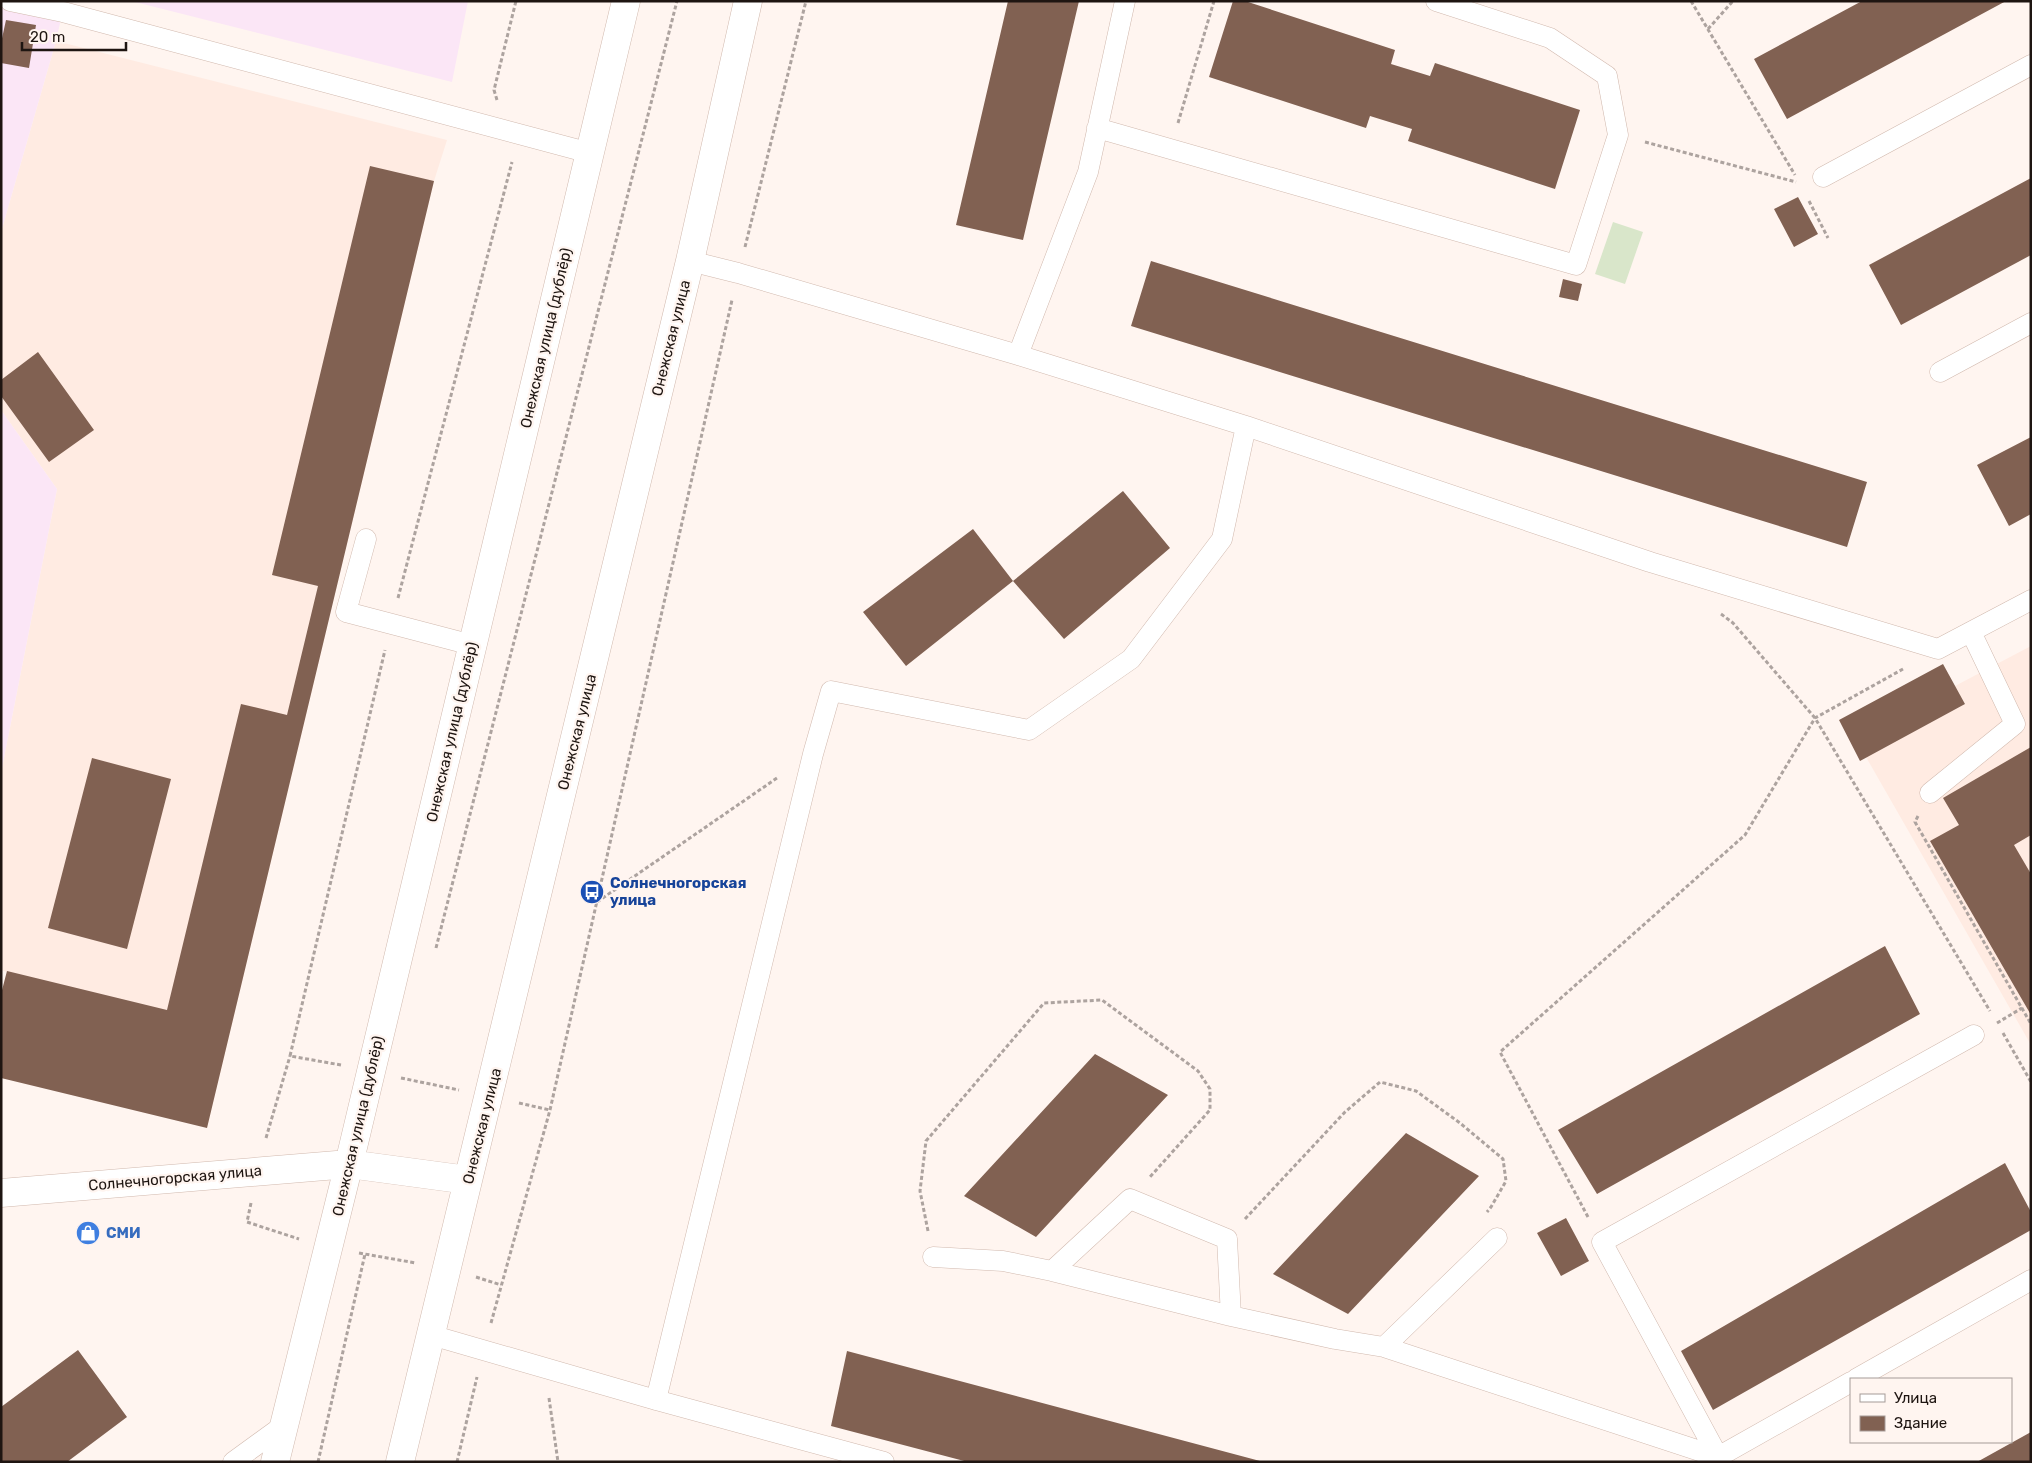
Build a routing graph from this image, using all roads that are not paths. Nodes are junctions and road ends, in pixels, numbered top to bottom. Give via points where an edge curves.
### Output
1 (10, 1) edge
2 (626, 1) edge
3 (748, 1) edge
4 (1125, 1) edge
5 (1436, 1) edge
6 (2031, 66) edge
7 (1098, 128) junction
8 (590, 153) junction
9 (1823, 177) road end
10 (690, 262) junction
11 (2031, 324) edge
12 (1018, 355) junction
13 (1940, 372) dead end
14 (1246, 426) junction
15 (366, 538) dead end
16 (2031, 600) edge
17 (1971, 632) junction
18 (472, 644) junction
19 (1930, 793) road end
20 (1974, 1035) dead end
21 (349, 1164) junction
22 (468, 1180) junction
23 (1, 1192) edge
24 (1497, 1238) dead end
25 (933, 1257) road end
26 (1052, 1271) junction
27 (2031, 1280) edge
28 (1231, 1316) junction
29 (431, 1335) junction
30 (1384, 1347) junction
31 (1858, 1378) edge
32 (1850, 1383) edge
33 (656, 1400) junction
34 (284, 1425) junction
35 (1720, 1460) edge
36 (233, 1462) edge
37 (275, 1462) edge
38 (400, 1462) edge
39 (884, 1462) edge

1 - 8 lane via 63,12
2 - 8 street, Онежская улица (дублёр)
3 - 10 street, Онежская улица
4 - 7 lane
5 - 7 lane via 1550,38 1607,76 1618,135 1576,265
6 - 9 lane
7 - 12 lane via 1088,172
8 - 18 street, Онежская улица (дублёр)
10 - 12 lane via 738,273
10 - 22 street, Онежская улица
11 - 13 lane
12 - 14 lane
14 - 17 lane via 1650,562 1938,650
14 - 33 lane via 1222,539 1132,659 1029,730 831,691
15 - 18 lane via 346,612
16 - 17 lane
17 - 19 lane via 2015,724
18 - 21 street, Онежская улица (дублёр)
20 - 35 lane via 1602,1242
21 - 22 street, Солнечногорская улица
21 - 23 street, Солнечногорская улица
21 - 34 street, Онежская улица (дублёр)
22 - 29 street, Онежская улица
24 - 30 lane
25 - 26 lane via 1003,1261
26 - 28 lane
26 - 28 lane via 1130,1199 1227,1239
27 - 31 lane
28 - 30 lane
29 - 33 lane
29 - 38 street, Онежская улица
30 - 35 lane
32 - 35 lane
33 - 39 lane
34 - 36 lane
34 - 37 street, Онежская улица (дублёр)

